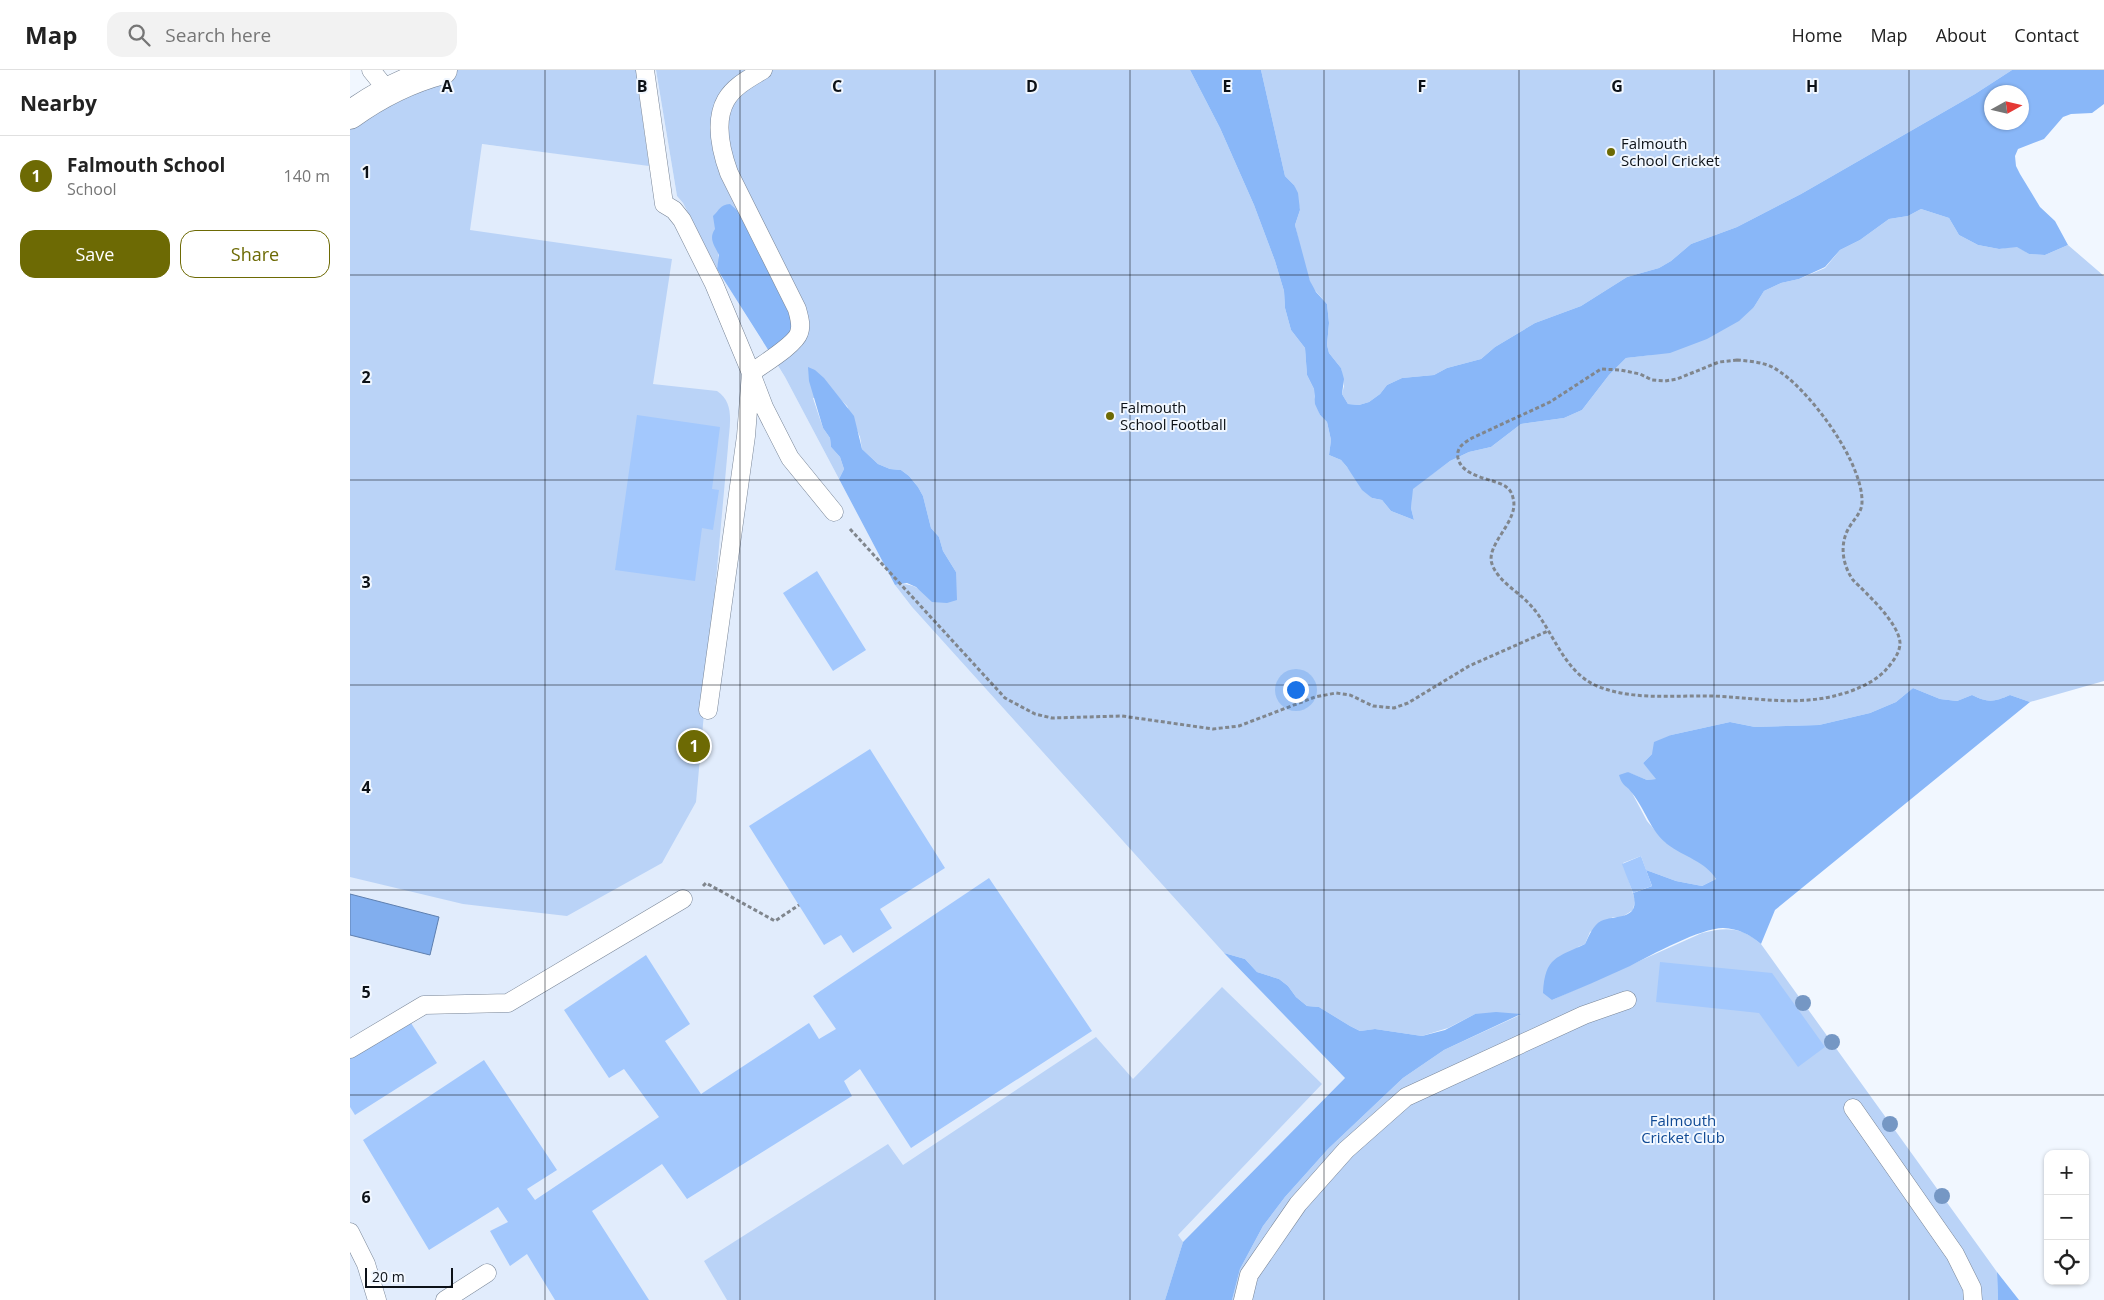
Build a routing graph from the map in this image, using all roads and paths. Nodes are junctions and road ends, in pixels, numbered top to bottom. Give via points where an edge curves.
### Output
1 (443, 70) edge
2 (645, 70) edge
3 (762, 70) edge
4 (380, 80) edge
5 (350, 115) edge
6 (751, 373) junction
7 (834, 512) joint
8 (1548, 631) junction
9 (708, 710) dead end
10 (683, 899) joint
11 (799, 905) dead end
12 (1627, 1000) dead end
13 (350, 1049) edge
14 (1853, 1108) dead end
15 (350, 1232) edge
16 (487, 1273) dead end
17 (376, 1300) edge
18 (445, 1300) edge
19 (1243, 1300) edge
20 (1973, 1300) edge

1 - 4 street via 416,78
2 - 6 lane via 664,204 682,220 714,284
3 - 6 lane via 736,88 726,100 720,126 722,150 729,172 797,309 800,328 792,342
4 - 5 street
6 - 7 lane via 790,458
6 - 9 lane via 746,436
7 - 8 path via 1005,698 1034,714 1052,718 1122,716 1222,728 1239,726 1314,697 1336,693 1350,695 1373,706 1394,708 1469,666
8 - 8 path via 1572,667 1595,685 1612,691 1644,696 1729,697 1773,702 1827,698 1863,686 1890,666 1900,643 1897,631 1887,617 1847,571 1845,537 1862,504 1858,479 1842,446 1816,407 1786,376 1772,367 1737,360 1719,362 1665,381 1620,370 1601,369 1550,402 1462,443 1458,449 1459,462 1464,468 1503,485 1512,494 1512,514 1492,552 1491,562 1502,579 1533,607
10 - 11 path via 706,883 775,921
10 - 13 lane via 508,1003 424,1005
12 - 19 lane via 1584,1015 1406,1097 1346,1150 1298,1204 1249,1275
14 - 20 lane via 1955,1254 1972,1288
15 - 17 lane via 366,1264
16 - 18 lane

